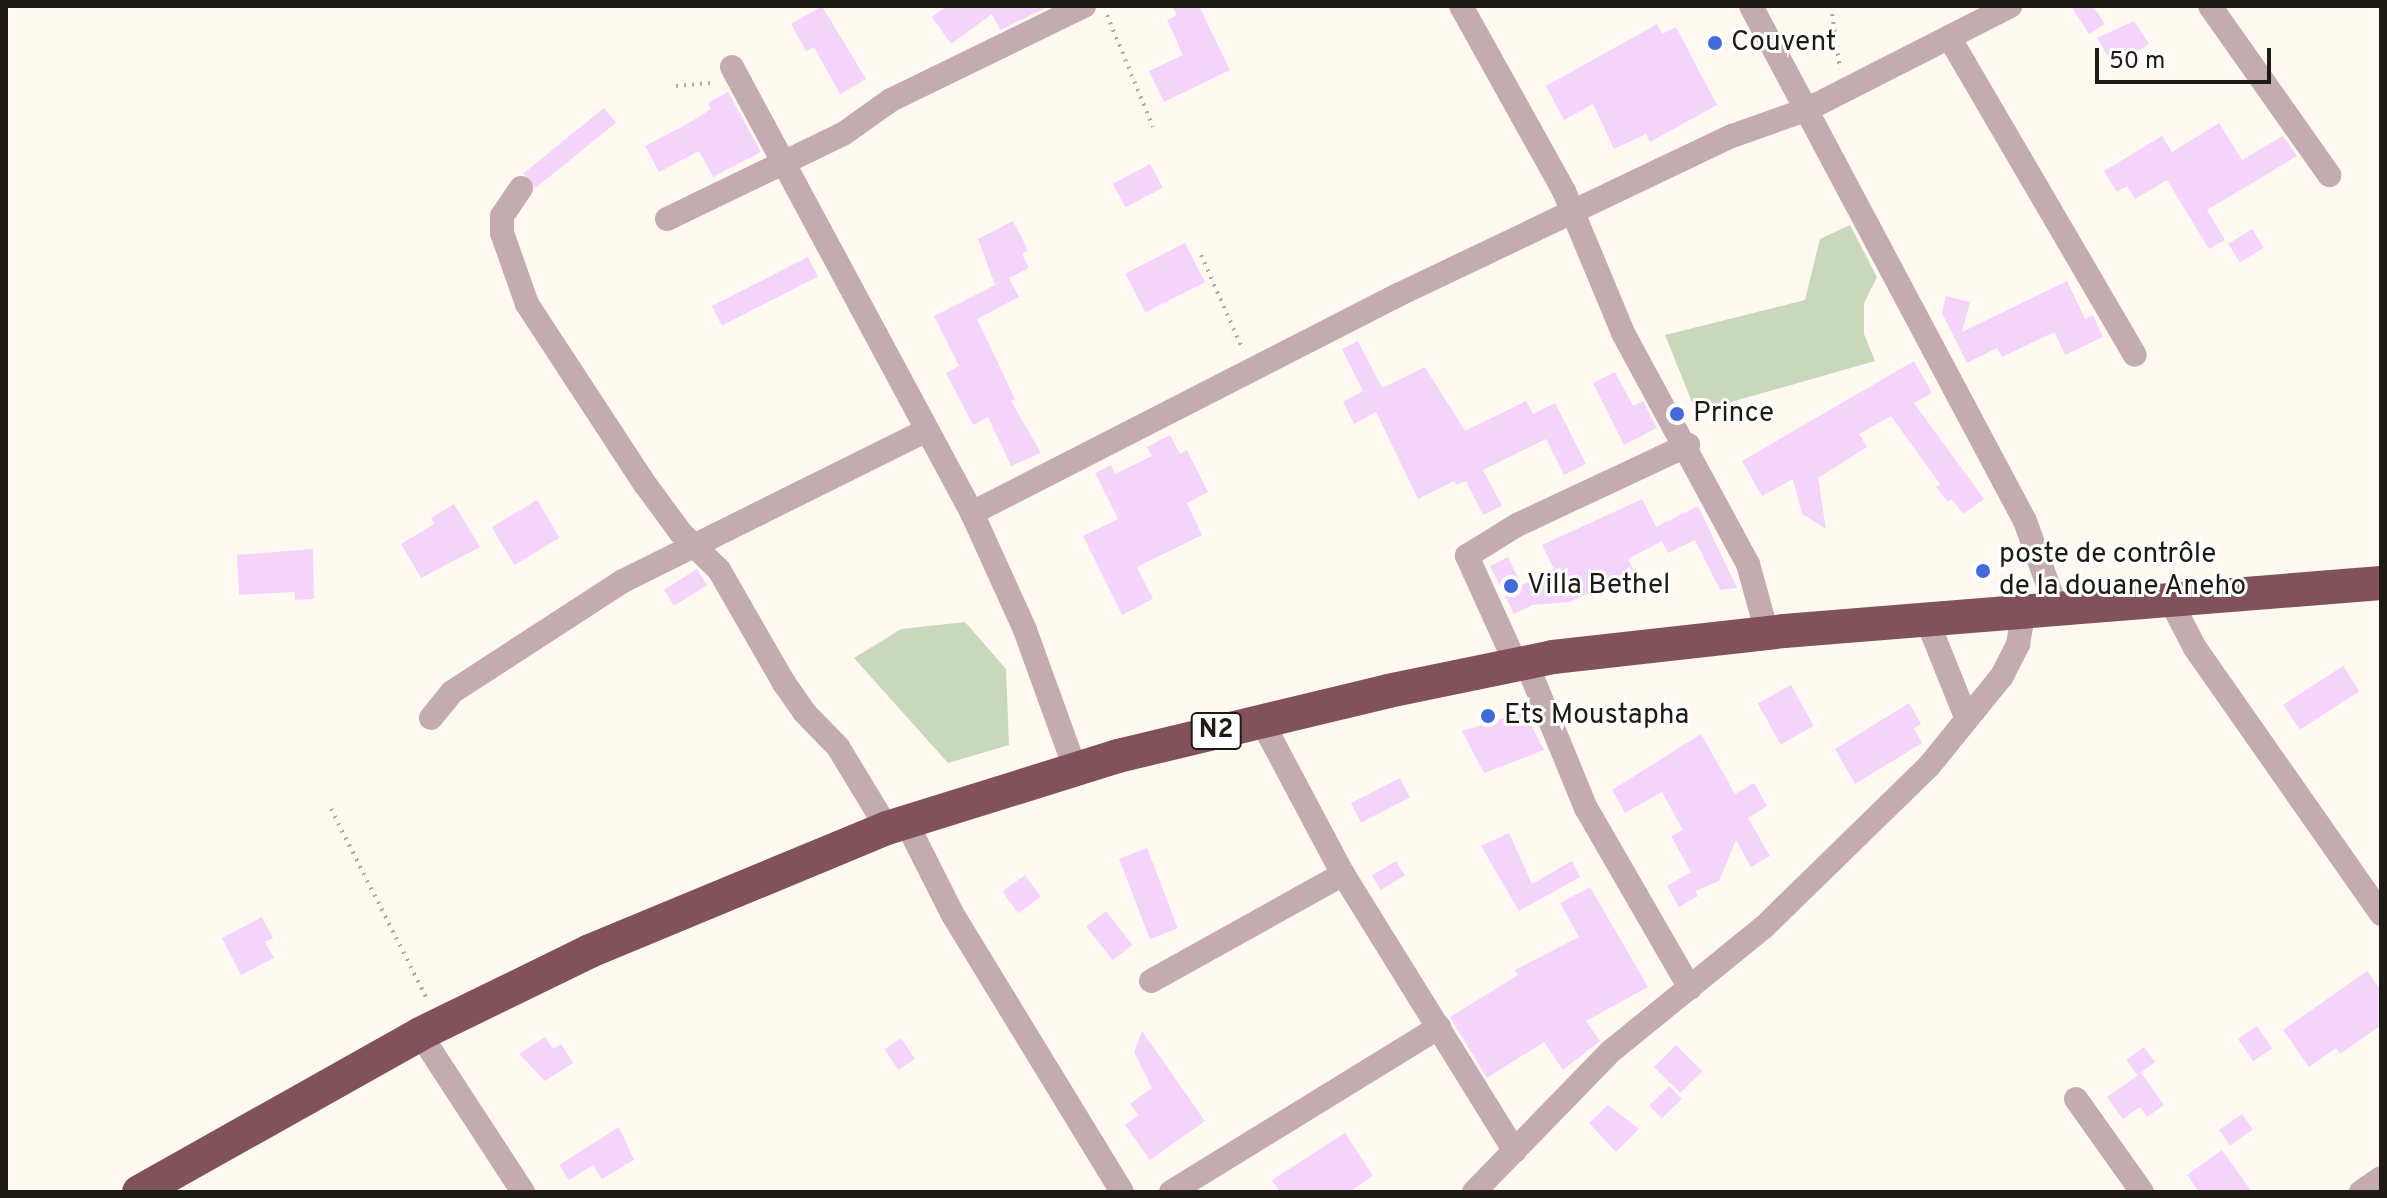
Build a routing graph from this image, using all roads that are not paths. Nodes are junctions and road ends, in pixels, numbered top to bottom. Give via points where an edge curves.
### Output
1 (1084, 6) edge
2 (1461, 6) edge
3 (1751, 6) edge
4 (2010, 6) edge
5 (2210, 6) edge
6 (1949, 37) junction
7 (736, 74) road end
8 (1808, 109) junction
9 (781, 161) junction
10 (2329, 175) dead end
11 (521, 188) dead end
12 (1574, 212) junction
13 (667, 219) dead end
14 (2135, 355) dead end
15 (927, 430) junction
16 (1688, 445) junction
17 (972, 513) junction
18 (696, 543) junction
19 (2381, 583) edge
20 (2169, 598) junction
21 (2040, 608) junction
22 (1927, 620) junction
23 (1767, 633) junction
24 (1521, 663) junction
25 (1966, 717) junction
26 (431, 718) dead end
27 (1261, 720) junction
28 (1075, 768) junction
29 (896, 825) junction
30 (1343, 874) junction
31 (2381, 914) edge
32 (1151, 981) dead end
33 (1690, 988) junction
34 (1439, 1027) junction
35 (429, 1030) junction
36 (2076, 1099) dead end
37 (1515, 1151) junction
38 (2381, 1178) edge
39 (139, 1192) edge
40 (523, 1192) edge
41 (1122, 1192) edge
42 (1171, 1192) edge
43 (1474, 1192) edge
44 (2142, 1192) edge
45 (2361, 1192) edge

1 - 9 street via 891,100 843,134
2 - 12 street
3 - 8 street
4 - 6 street
5 - 10 street
6 - 8 street
6 - 14 street
7 - 9 street
8 - 12 street via 1732,136
8 - 21 street via 2025,521
9 - 13 street
9 - 15 street
11 - 18 street via 502,216 517,283 645,484 681,533
12 - 16 street via 1623,333
12 - 17 street via 1398,295
15 - 17 street
15 - 18 street
16 - 23 street via 1756,582
16 - 24 street via 1517,525 1467,556
17 - 28 street via 1025,630
18 - 26 street via 526,641 452,692
18 - 29 street via 746,610 804,712 838,747
19 - 20 highway, N2
20 - 21 highway, N2
20 - 31 street via 2195,648
21 - 22 highway, N2
21 - 25 street via 2002,676
22 - 23 highway, N2
22 - 25 street
23 - 24 highway, N2
24 - 27 highway, N2
24 - 33 street via 1586,808
25 - 33 street via 1942,752 1852,843
27 - 28 highway, N2
27 - 30 street
28 - 29 highway, N2
29 - 35 highway, N2 via 651,924
29 - 41 street
30 - 32 street
30 - 34 street
33 - 37 street via 1610,1052
34 - 37 street
34 - 42 street
35 - 39 highway, N2
35 - 40 street
36 - 44 street
37 - 43 street
38 - 45 street

